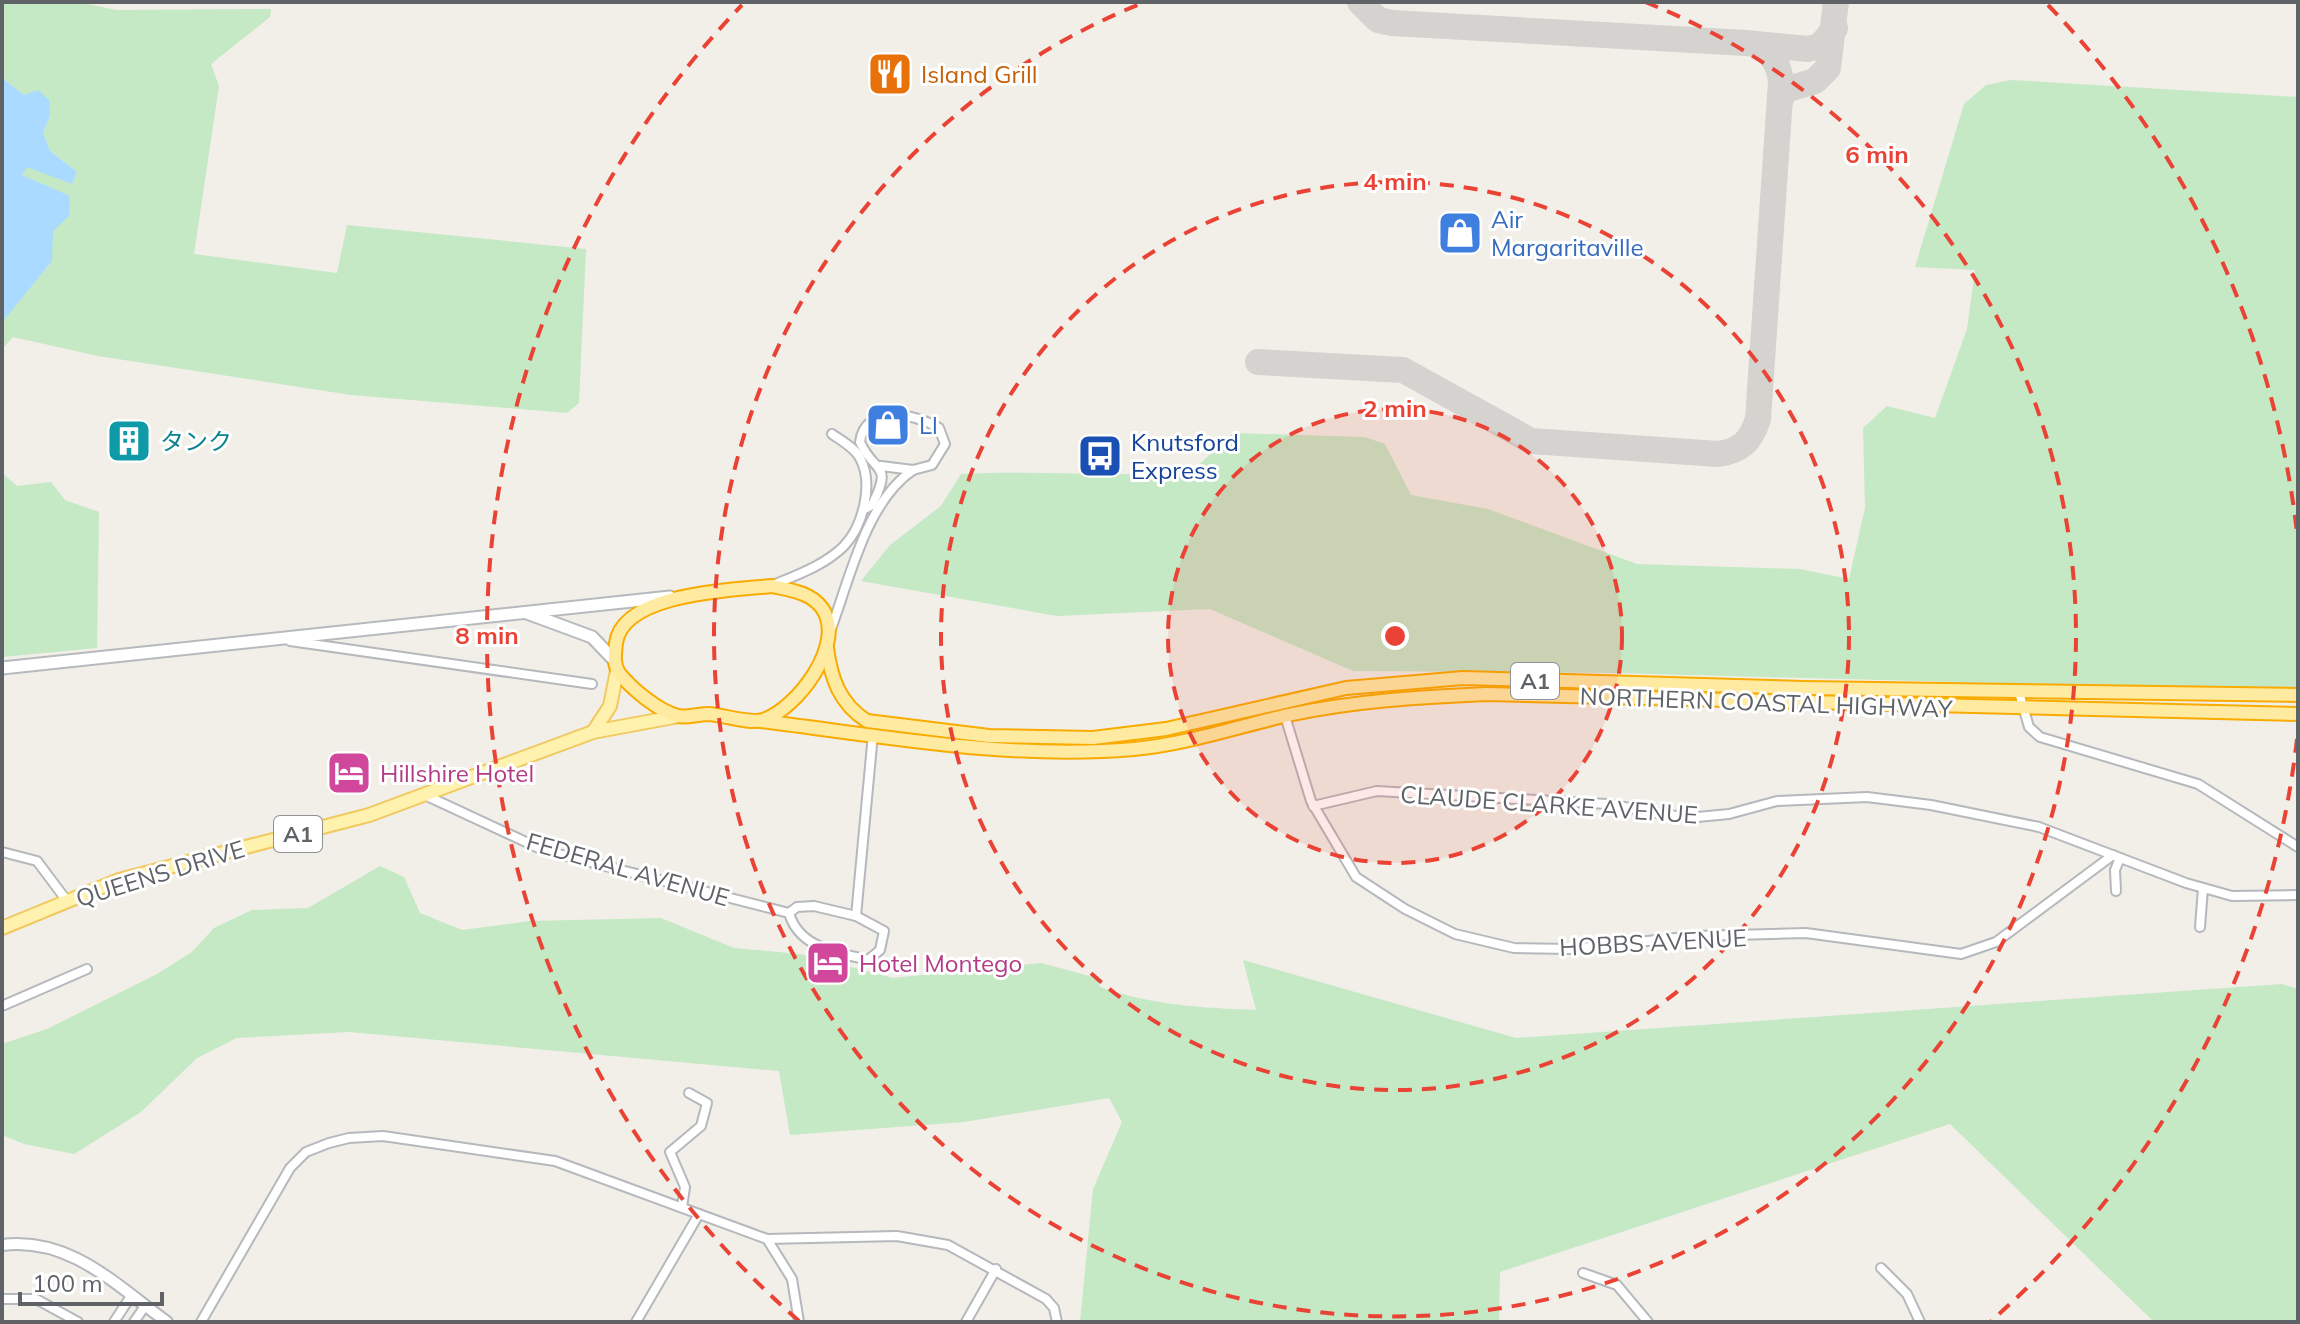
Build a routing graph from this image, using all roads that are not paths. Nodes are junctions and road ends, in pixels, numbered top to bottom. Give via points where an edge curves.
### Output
1 (832, 434) dead end
2 (881, 466) junction
3 (913, 470) junction
4 (863, 510) junction
5 (772, 586) junction
6 (696, 594) junction
7 (519, 611) junction
8 (266, 638) junction
9 (826, 644) junction
10 (616, 665) junction
11 (2, 668) edge
12 (592, 684) dead end
13 (2018, 689) junction
14 (2298, 695) edge
15 (2022, 709) junction
16 (2298, 714) edge
17 (679, 716) junction
18 (1285, 716) junction
19 (761, 721) junction
20 (593, 732) junction
21 (873, 734) junction
22 (427, 796) junction
23 (1313, 806) junction
24 (2298, 847) edge
25 (2, 852) edge
26 (2116, 856) junction
27 (2203, 888) junction
28 (2116, 891) dead end
29 (2298, 895) edge
30 (67, 901) junction
31 (789, 913) junction
32 (856, 916) junction
33 (2200, 927) dead end
34 (2, 928) edge
35 (87, 969) dead end
36 (2, 1006) edge
37 (689, 1093) dead end
38 (682, 1207) junction
39 (699, 1214) junction
40 (767, 1239) junction
41 (2, 1245) edge
42 (1881, 1268) dead end
43 (996, 1269) junction
44 (1583, 1273) dead end
45 (131, 1296) junction
46 (2, 1299) edge
47 (145, 1306) junction
48 (78, 1322) edge
49 (114, 1322) edge
50 (134, 1322) edge
51 (167, 1322) edge
52 (201, 1322) edge
53 (636, 1322) edge
54 (799, 1322) edge
55 (966, 1322) edge
56 (1057, 1322) edge
57 (1648, 1322) edge
58 (1920, 1322) edge

1 - 4 street via 860,456 866,485
2 - 3 street
2 - 3 street via 862,447 862,431 874,418 908,416 939,428 945,444 932,465
2 - 4 street via 877,494
3 - 9 street via 895,482 867,534
4 - 5 street via 845,545 813,568
5 - 6 highway, A1
5 - 9 highway, A1 via 805,594 822,608
6 - 7 main road
6 - 10 highway, A1 via 636,613 618,634
7 - 8 main road
7 - 10 main road via 592,637
8 - 11 main road
8 - 12 street
9 - 13 highway, NORTHERN COASTAL HIGHWAY / A1 via 840,696 867,721 1040,739 1166,729 1346,688 1463,678
9 - 19 highway via 801,695
10 - 17 highway via 637,691
10 - 20 main road, A1 via 610,706
13 - 14 highway, NORTHERN COASTAL HIGHWAY / A1
13 - 15 street
15 - 16 highway, NORTHERN COASTAL HIGHWAY / A1
15 - 18 highway, NORTHERN COASTAL HIGHWAY / A1 via 1486,694 1403,698
15 - 24 street via 2040,737 2198,784
17 - 19 highway, A1
17 - 20 main road, QUEENS DRIVE / A1
18 - 21 highway, NORTHERN COASTAL HIGHWAY / A1 via 1207,737 1132,749 1006,751
18 - 23 street, HOBBS AVENUE
19 - 21 highway, NORTHERN COASTAL HIGHWAY / A1
20 - 22 main road, QUEENS DRIVE / A1
21 - 32 street
22 - 30 main road, QUEENS DRIVE / A1 via 153,870
22 - 31 street, FEDERAL AVENUE via 543,850
23 - 26 street, CLAUDE CLARKE AVENUE via 1377,791 1607,804 1687,818 1777,801 1867,797 2039,827
23 - 26 street, HOBBS AVENUE via 1356,877 1455,934 1514,948 1806,933 1961,954 1996,942
25 - 30 street via 37,861
26 - 27 street, CLAUDE CLARKE AVENUE
26 - 28 street
27 - 29 street, CLAUDE CLARKE AVENUE via 2256,899
27 - 33 street
30 - 34 main road, QUEENS DRIVE / A1
31 - 32 street via 814,906
31 - 32 street via 793,928 810,943 868,960 880,950 884,931
35 - 36 street
37 - 38 street via 707,1103 701,1126 670,1152 685,1187
38 - 39 street
38 - 52 street via 555,1161 383,1136 349,1138 306,1152 290,1168
39 - 40 street
39 - 53 street
40 - 43 street via 914,1237 948,1245
40 - 54 street via 792,1279
41 - 45 street via 47,1245
42 - 58 street via 1907,1294
43 - 55 street
43 - 56 street via 1046,1299
44 - 57 street via 1617,1285
45 - 47 street
45 - 49 street
46 - 48 street via 36,1299
47 - 50 street
47 - 51 street

